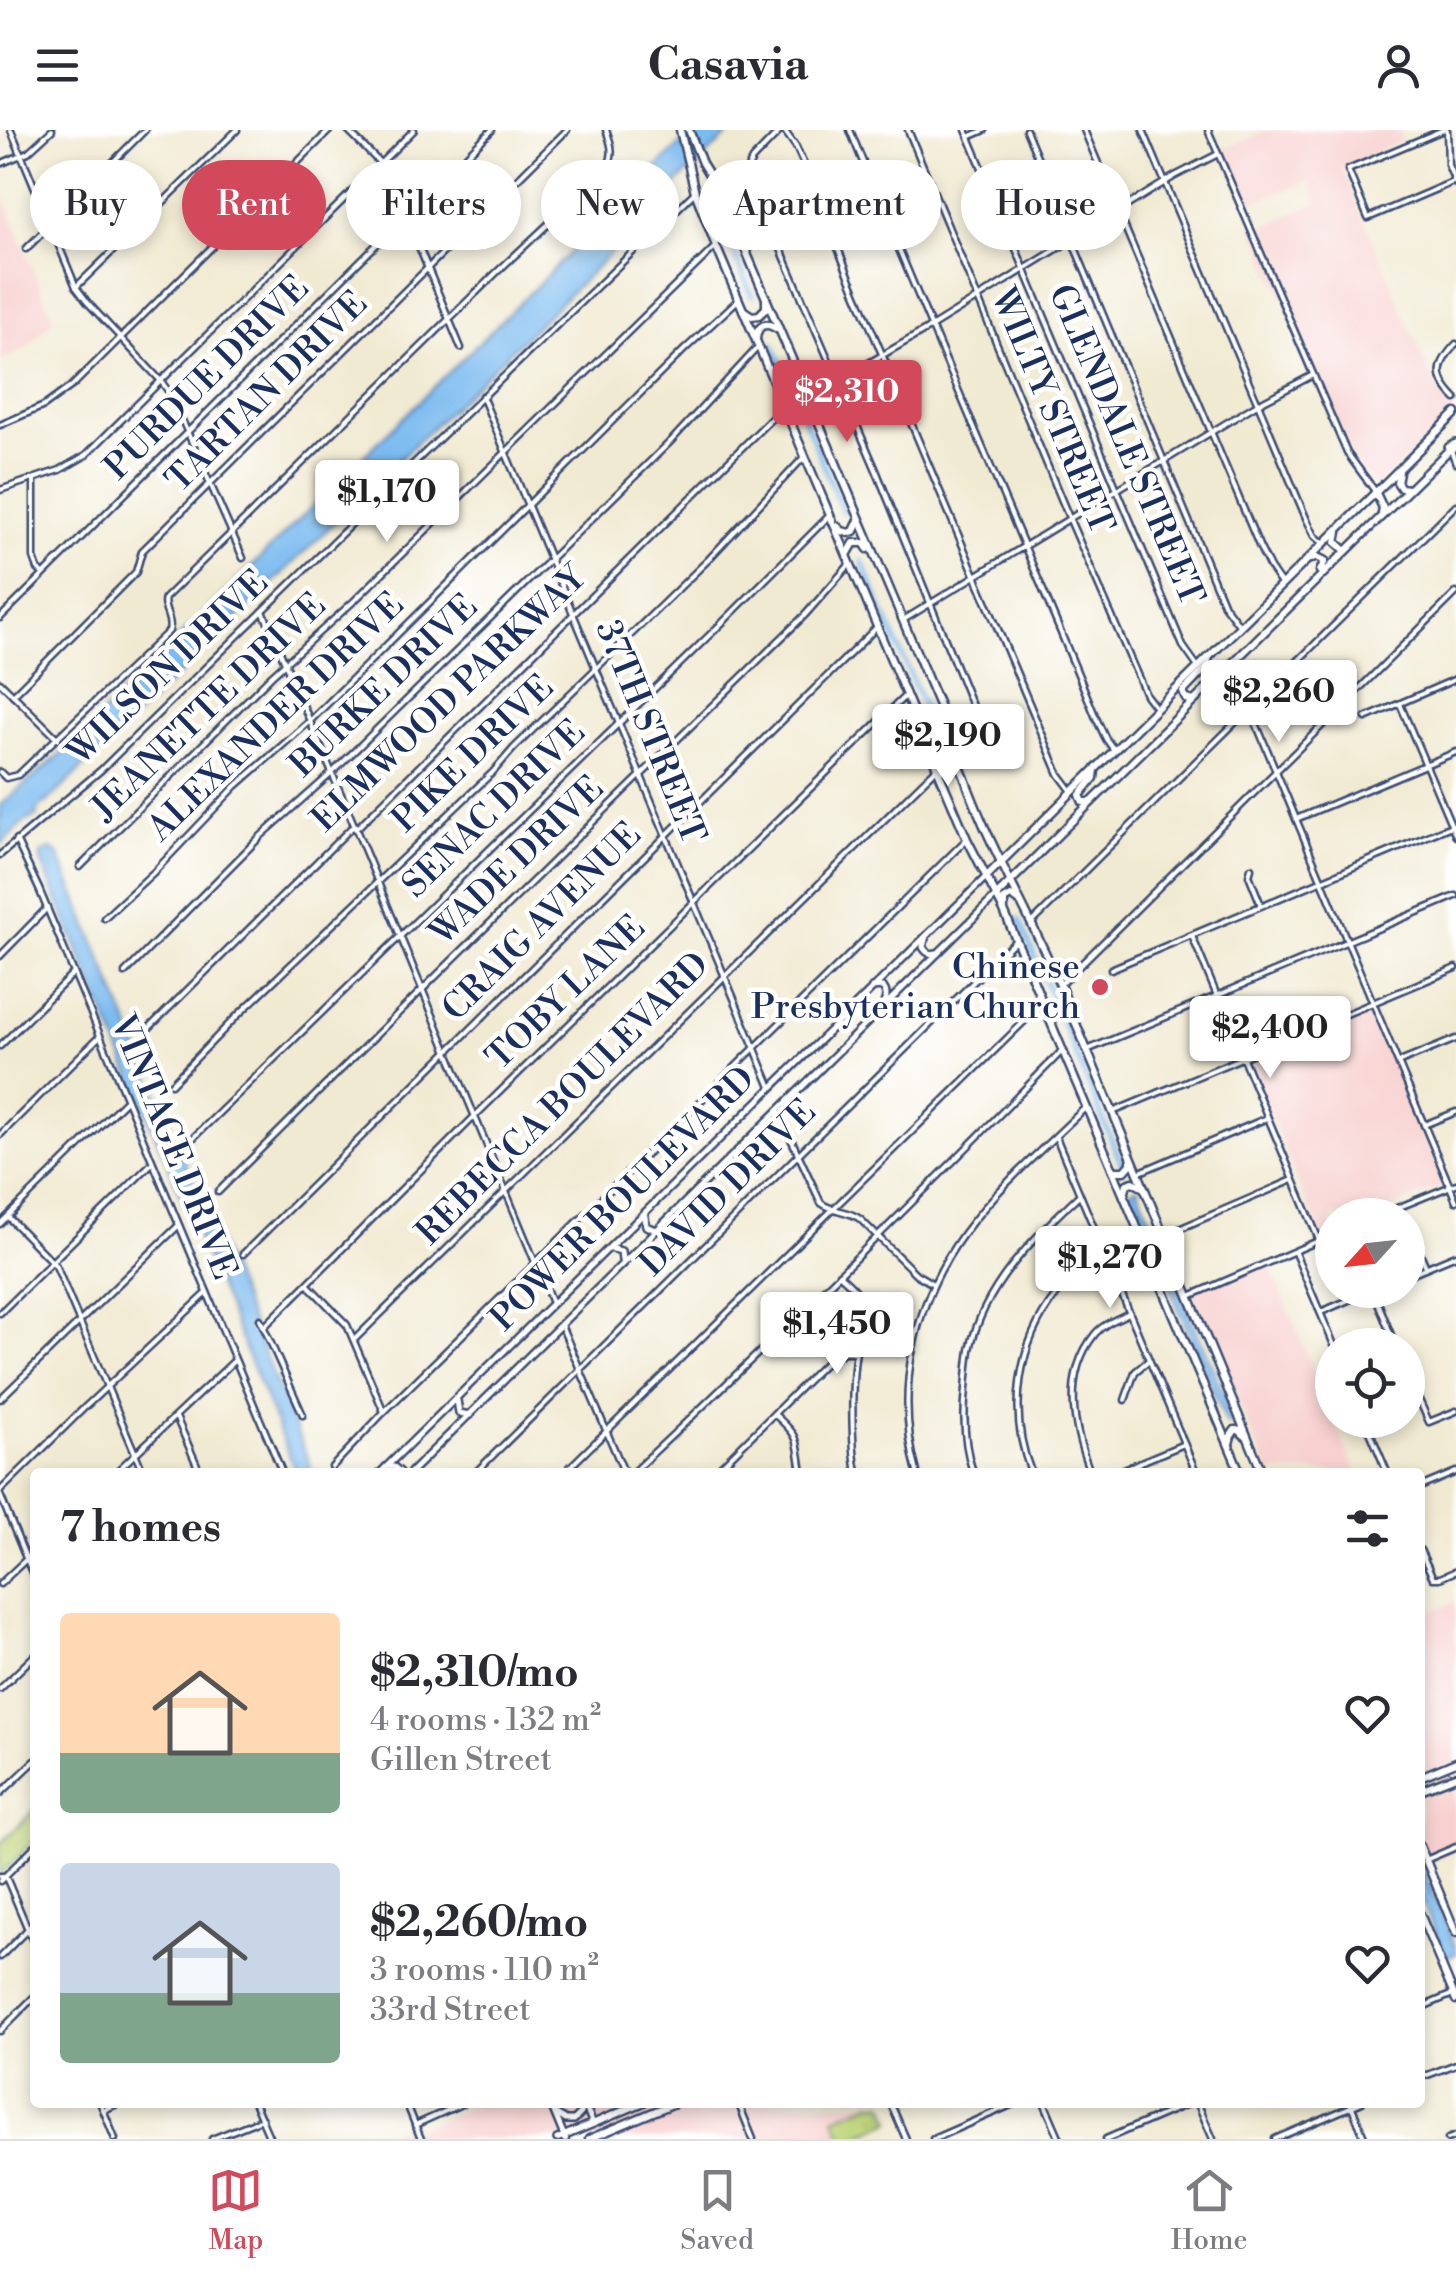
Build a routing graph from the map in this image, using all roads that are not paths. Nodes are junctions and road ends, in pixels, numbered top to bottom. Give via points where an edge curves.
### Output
1 (11, 130) edge
2 (52, 130) edge
3 (145, 130) edge
4 (236, 130) edge
5 (330, 130) edge
6 (347, 130) edge
7 (414, 130) edge
8 (492, 130) edge
9 (567, 130) edge
10 (606, 130) edge
11 (783, 130) edge
12 (850, 130) edge
13 (908, 130) edge
14 (966, 130) edge
15 (985, 130) edge
16 (1026, 130) edge
17 (1084, 130) edge
18 (1143, 130) edge
19 (1208, 130) edge
20 (1445, 130) edge
21 (684, 132) edge
22 (969, 137) junction
23 (1218, 154) junction
24 (22, 155) junction
25 (115, 160) edge
26 (377, 160) edge
27 (383, 160) edge
28 (462, 160) edge
29 (1039, 160) edge
30 (1097, 160) edge
31 (0, 164) edge
32 (30, 175) edge
33 (1165, 182) junction
34 (1456, 183) edge
35 (696, 192) junction
36 (346, 197) edge
37 (699, 200) edge
38 (1131, 202) edge
39 (1131, 241) edge
40 (30, 245) edge
41 (26, 249) dead end
42 (61, 250) edge
43 (372, 250) edge
44 (421, 250) edge
45 (712, 250) edge
46 (718, 250) edge
47 (1055, 250) edge
48 (1076, 250) edge
49 (428, 267) junction
50 (1024, 269) junction
51 (76, 287) junction
52 (766, 295) junction
53 (978, 298) junction
54 (738, 300) junction
55 (742, 309) junction
56 (450, 320) junction
57 (931, 327) junction
58 (782, 333) junction
59 (120, 336) junction
60 (757, 344) junction
61 (1456, 344) edge
62 (461, 348) dead end
63 (883, 356) junction
64 (1313, 375) junction
65 (161, 381) junction
66 (838, 382) junction
67 (482, 396) junction
68 (809, 398) junction
69 (1456, 399) edge
70 (1258, 404) junction
71 (784, 406) junction
72 (1454, 417) edge
73 (0, 426) edge
74 (188, 430) junction
75 (1212, 432) junction
76 (1455, 443) edge
77 (507, 452) junction
78 (805, 456) junction
79 (1164, 461) junction
80 (1456, 462) edge
81 (1401, 466) junction
82 (34, 480) junction
83 (211, 482) junction
84 (1408, 489) junction
85 (0, 490) edge
86 (1118, 490) junction
87 (1376, 491) junction
88 (528, 504) junction
89 (1456, 505) edge
90 (1382, 516) junction
91 (831, 518) junction
92 (859, 519) junction
93 (1070, 520) junction
94 (1340, 526) junction
95 (232, 532) junction
96 (1323, 543) junction
97 (1026, 547) junction
98 (1346, 551) junction
99 (847, 555) junction
100 (876, 557) junction
101 (243, 558) dead end
102 (551, 558) junction
103 (1304, 561) junction
104 (850, 564) junction
105 (44, 575) junction
106 (978, 576) junction
107 (1315, 581) junction
108 (1281, 584) junction
109 (1456, 593) edge
110 (930, 604) junction
111 (263, 612) junction
112 (574, 613) junction
113 (0, 618) edge
114 (902, 620) junction
115 (1240, 626) junction
116 (877, 627) junction
117 (1210, 656) junction
118 (285, 663) junction
119 (1231, 664) junction
120 (596, 667) junction
121 (1198, 667) junction
122 (1456, 679) edge
123 (0, 682) edge
124 (13, 695) junction
125 (906, 696) junction
126 (1194, 701) junction
127 (1400, 704) junction
128 (1156, 708) junction
129 (1250, 709) junction
130 (1366, 718) dead end
131 (310, 721) junction
132 (619, 722) junction
133 (979, 723) dead end
134 (58, 739) junction
135 (1114, 750) junction
136 (1456, 752) edge
137 (932, 758) junction
138 (957, 758) junction
139 (1426, 764) junction
140 (936, 769) junction
141 (1096, 769) junction
142 (1276, 771) junction
143 (0, 772) edge
144 (332, 773) junction
145 (641, 775) junction
146 (1073, 792) junction
147 (1092, 802) junction
148 (1056, 809) junction
149 (1296, 819) junction
150 (1454, 825) edge
151 (1067, 826) junction
152 (355, 827) junction
153 (666, 836) junction
154 (1456, 836) edge
155 (967, 839) junction
156 (16, 840) junction
157 (0, 855) edge
158 (1002, 861) junction
159 (80, 867) dead end
160 (1251, 868) dead end
161 (986, 877) junction
162 (1321, 880) junction
163 (1012, 881) junction
164 (377, 882) junction
165 (996, 896) junction
166 (1456, 896) edge
167 (694, 904) junction
168 (1261, 905) junction
169 (1024, 906) junction
170 (47, 908) junction
171 (1004, 911) junction
172 (104, 918) dead end
173 (1033, 922) junction
174 (927, 934) junction
175 (1191, 934) junction
176 (400, 936) junction
177 (1016, 940) junction
178 (1347, 942) junction
179 (939, 952) junction
180 (0, 956) edge
181 (1456, 968) edge
182 (1111, 969) dead end
183 (125, 972) dead end
184 (74, 973) junction
185 (724, 976) junction
186 (1060, 985) junction
187 (422, 988) junction
188 (871, 988) junction
189 (1216, 996) junction
190 (1373, 1002) junction
191 (1043, 1003) junction
192 (877, 1014) junction
193 (148, 1028) dead end
194 (100, 1036) junction
195 (1456, 1039) edge
196 (0, 1046) edge
197 (755, 1049) junction
198 (448, 1050) junction
199 (1087, 1050) junction
200 (1063, 1051) junction
201 (1242, 1058) junction
202 (1399, 1063) junction
203 (171, 1084) dead end
204 (771, 1087) junction
205 (126, 1100) junction
206 (1086, 1107) junction
207 (778, 1111) junction
208 (1113, 1112) junction
209 (1456, 1112) edge
210 (475, 1116) junction
211 (1267, 1118) junction
212 (1424, 1125) junction
213 (0, 1135) edge
214 (1056, 1137) junction
215 (193, 1138) dead end
216 (798, 1154) junction
217 (1132, 1156) junction
218 (152, 1163) junction
219 (1111, 1167) junction
220 (1138, 1173) junction
221 (1293, 1180) junction
222 (1453, 1185) edge
223 (1146, 1189) junction
224 (506, 1190) junction
225 (218, 1192) dead end
226 (1079, 1194) junction
227 (1124, 1198) junction
228 (1422, 1198) edge
229 (1456, 1201) edge
230 (834, 1209) junction
231 (646, 1213) junction
232 (8, 1216) junction
233 (0, 1224) edge
234 (178, 1226) junction
235 (657, 1230) junction
236 (1315, 1231) edge
237 (1165, 1235) junction
238 (878, 1237) junction
239 (1315, 1242) edge
240 (609, 1248) junction
241 (1102, 1250) junction
242 (1294, 1251) junction
243 (243, 1254) dead end
244 (1456, 1255) edge
245 (52, 1260) junction
246 (536, 1263) junction
247 (622, 1264) junction
248 (1426, 1267) edge
249 (838, 1274) junction
250 (307, 1284) junction
251 (933, 1284) junction
252 (206, 1293) junction
253 (1190, 1296) junction
254 (552, 1302) junction
255 (1329, 1308) edge
256 (0, 1312) edge
257 (1320, 1312) junction
258 (1129, 1313) junction
259 (260, 1320) dead end
260 (79, 1322) junction
261 (561, 1325) junction
262 (264, 1327) junction
263 (1327, 1328) edge
264 (354, 1340) junction
265 (856, 1352) junction
266 (235, 1360) junction
267 (1149, 1360) junction
268 (580, 1370) junction
269 (107, 1386) junction
270 (458, 1397) junction
271 (0, 1399) edge
272 (1125, 1400) dead end
273 (1456, 1411) edge
274 (384, 1412) junction
275 (303, 1414) dead end
276 (774, 1414) junction
277 (470, 1415) junction
278 (1425, 1415) edge
279 (176, 1416) junction
280 (607, 1432) junction
281 (1373, 1438) edge
282 (1184, 1444) junction
283 (1229, 1444) junction
284 (135, 1454) junction
285 (1254, 1454) junction
286 (332, 1467) dead end
287 (120, 1468) edge
288 (141, 1468) edge
289 (198, 1468) edge
290 (280, 1468) edge
291 (385, 1468) edge
292 (415, 1468) edge
293 (480, 1468) edge
294 (569, 1468) edge
295 (622, 1468) edge
296 (637, 1468) edge
297 (720, 1468) edge
298 (802, 1468) edge
299 (856, 1468) edge
300 (916, 1468) edge
301 (972, 1468) edge
302 (1030, 1468) edge
303 (1088, 1468) edge
304 (1127, 1468) edge
305 (1194, 1468) edge
306 (1238, 1468) edge
307 (1260, 1468) edge
308 (1385, 1468) edge
309 (1454, 1475) edge
310 (1425, 1484) edge
311 (0, 1493) edge
312 (30, 1556) edge
313 (26, 1560) junction
314 (1425, 1561) edge
315 (30, 1569) edge
316 (1456, 1572) edge
317 (0, 1584) edge
318 (30, 1660) edge
319 (0, 1689) edge
320 (1456, 1762) edge
321 (30, 1766) edge
322 (1425, 1775) edge
323 (1456, 1776) edge
324 (1425, 1788) edge
325 (0, 1794) edge
326 (1456, 1848) edge
327 (30, 1851) edge
328 (1426, 1860) joint
329 (2, 1878) edge
330 (1454, 1921) edge
331 (28, 1929) junction
332 (1456, 1933) edge
333 (30, 1934) edge
334 (1425, 1936) edge
335 (0, 1956) edge
336 (1444, 1972) junction
337 (1456, 1980) edge
338 (1455, 1997) edge
339 (30, 2001) edge
340 (1425, 2006) edge
341 (0, 2031) edge
342 (1456, 2064) edge
343 (1425, 2076) edge
344 (108, 2108) edge
345 (257, 2108) edge
346 (408, 2108) edge
347 (453, 2108) edge
348 (552, 2108) edge
349 (582, 2108) edge
350 (586, 2108) edge
351 (630, 2108) edge
352 (659, 2108) edge
353 (740, 2108) edge
354 (893, 2108) edge
355 (1004, 2108) edge
356 (1047, 2108) edge
357 (1180, 2108) edge
358 (1197, 2108) edge
359 (1344, 2108) edge
360 (1352, 2108) edge
361 (103, 2110) joint
362 (554, 2112) junction
363 (262, 2118) junction
364 (593, 2124) junction
365 (415, 2125) junction
366 (1456, 2136) edge
367 (562, 2138) edge
368 (595, 2138) edge
369 (115, 2139) edge
370 (212, 2139) edge
371 (270, 2139) edge
372 (421, 2139) edge
373 (753, 2139) edge
374 (906, 2139) edge
375 (932, 2139) edge
376 (1060, 2139) edge
377 (1106, 2139) edge
378 (1213, 2139) edge
379 (1275, 2139) edge
380 (1365, 2139) edge
381 (1448, 2139) edge

1 - 24 street
2 - 24 street
3 - 25 street
4 - 51 street
5 - 59 street
6 - 26 street
7 - 27 street
8 - 28 street, PURDUE DRIVE
9 - 49 street, TARTAN DRIVE
10 - 56 street via 612,159 602,173
11 - 63 street via 811,180
11 - 66 street via 747,170
12 - 57 street
13 - 53 street, WILTY STREET
14 - 22 street, GLENDALE STREET
15 - 22 street
16 - 29 street
17 - 30 street
18 - 33 street
19 - 23 street
20 - 34 street
20 - 34 street via 1348,170 1368,218
21 - 35 main road
21 - 52 main road via 723,197
22 - 50 street, GLENDALE STREET
23 - 33 street
23 - 64 street
24 - 31 street
24 - 32 street
33 - 38 street
33 - 70 street
35 - 37 main road
35 - 67 street, WILSON DRIVE
36 - 65 street
39 - 75 street
40 - 41 street
42 - 51 street
43 - 74 street, PURDUE DRIVE
44 - 49 street
45 - 77 street, JEANETTE DRIVE
46 - 54 main road
47 - 50 street
48 - 79 street
49 - 56 street
49 - 83 street, TARTAN DRIVE
50 - 53 street
50 - 86 street, GLENDALE STREET
51 - 59 street
52 - 55 main road via 759,315
52 - 58 main road
53 - 57 street
53 - 93 street, WILTY STREET
54 - 55 main road
54 - 88 street, ALEXANDER DRIVE
55 - 60 main road
56 - 62 street
56 - 95 street
57 - 63 street
57 - 97 street
58 - 60 main road via 763,325
58 - 68 main road
59 - 65 street
59 - 73 street via 53,400
60 - 71 main road
60 - 102 street, BURKE DRIVE via 671,441
61 - 69 street via 1440,367
63 - 66 street
63 - 106 street
64 - 70 street
64 - 87 street via 1347,453
65 - 74 street
65 - 82 street via 86,455
66 - 68 street
66 - 110 street
67 - 77 street, 37TH STREET
67 - 111 street, WILSON DRIVE
68 - 92 main road
70 - 75 street
70 - 96 street
71 - 78 main road
71 - 112 street, ELMWOOD PARKWAY
72 - 81 main road, POWER BOULEVARD
74 - 83 street
74 - 105 street, PURDUE DRIVE
75 - 79 street
75 - 108 street
76 - 80 street
76 - 84 main road, POWER BOULEVARD
77 - 88 street, 37TH STREET
77 - 118 street, JEANETTE DRIVE
78 - 91 main road
78 - 120 street, PIKE DRIVE
79 - 86 street
79 - 115 street via 1224,605
81 - 84 main road via 1396,482
81 - 87 main road, POWER BOULEVARD
82 - 85 street
82 - 105 street via 34,558
83 - 95 street
83 - 124 street, TARTAN DRIVE via 142,551 136,572
84 - 90 main road, POWER BOULEVARD
86 - 93 street
86 - 121 street, GLENDALE STREET via 1183,646
87 - 90 main road
87 - 94 main road, POWER BOULEVARD
88 - 102 street, 37TH STREET
88 - 131 street, ALEXANDER DRIVE
89 - 129 street
90 - 98 main road, POWER BOULEVARD
91 - 92 main road via 849,533
91 - 99 main road
91 - 132 street, SENAC DRIVE
92 - 100 main road
93 - 97 street
93 - 128 street, WILTY STREET
94 - 96 main road, POWER BOULEVARD
94 - 98 main road via 1336,542
95 - 101 street
95 - 134 street via 166,598 169,630
96 - 103 main road, POWER BOULEVARD
97 - 106 street
97 - 135 street
98 - 107 main road, POWER BOULEVARD
99 - 100 main road via 858,542
99 - 104 main road
100 - 114 main road
102 - 112 street, 37TH STREET
102 - 144 street, BURKE DRIVE
103 - 107 main road via 1325,561
103 - 108 main road, POWER BOULEVARD
104 - 116 main road
104 - 145 street, WADE DRIVE
105 - 113 street, PURDUE DRIVE
106 - 110 street
106 - 146 street via 1059,774
107 - 119 main road, POWER BOULEVARD
108 - 115 main road, POWER BOULEVARD
109 - 142 street
110 - 114 street
110 - 133 street
111 - 118 street
111 - 156 street, WILSON DRIVE via 101,770
112 - 120 street, 37TH STREET
112 - 152 street, ELMWOOD PARKWAY
114 - 138 main road
115 - 117 main road, POWER BOULEVARD
116 - 125 main road
116 - 153 street, CRAIG AVENUE
117 - 121 main road, POWER BOULEVARD
117 - 126 main road via 1183,692
118 - 131 street
118 - 159 street, JEANETTE DRIVE
119 - 126 main road, POWER BOULEVARD
119 - 129 street
120 - 132 street, 37TH STREET
120 - 164 street, PIKE DRIVE
121 - 128 main road, POWER BOULEVARD
122 - 127 street
123 - 124 street
124 - 134 street
125 - 137 main road
125 - 167 street, TOBY LANE
126 - 147 main road, POWER BOULEVARD
127 - 130 street
127 - 139 street
128 - 135 main road, POWER BOULEVARD
129 - 142 street
129 - 173 street
131 - 144 street
131 - 172 street, ALEXANDER DRIVE
132 - 145 street, 37TH STREET
132 - 176 street, SENAC DRIVE
134 - 143 street via 18,775
135 - 141 main road, POWER BOULEVARD
136 - 139 street
137 - 138 main road via 946,771
137 - 140 main road
138 - 158 main road
139 - 149 street
139 - 150 street
140 - 155 main road
140 - 185 street, REBECCA BOULEVARD
141 - 146 main road, POWER BOULEVARD
141 - 147 main road via 1080,795
142 - 149 street
142 - 186 street
144 - 152 street
144 - 183 street, BURKE DRIVE
145 - 153 street, 37TH STREET
145 - 187 street, WADE DRIVE
146 - 148 main road, POWER BOULEVARD
147 - 151 main road, POWER BOULEVARD
148 - 151 main road via 1071,810
148 - 158 main road, POWER BOULEVARD
149 - 162 street
150 - 154 street
150 - 162 street
151 - 163 main road, POWER BOULEVARD
152 - 164 street
152 - 193 street, ELMWOOD PARKWAY
153 - 167 street, 37TH STREET
153 - 198 street, CRAIG AVENUE
155 - 161 main road
155 - 197 street
156 - 157 street, WILSON DRIVE
156 - 170 street, VINTAGE DRIVE
158 - 161 main road, POWER BOULEVARD
158 - 163 main road
160 - 168 street
161 - 163 main road
161 - 165 main road
161 - 174 street, POWER BOULEVARD
162 - 168 street
162 - 178 street
163 - 165 main road, POWER BOULEVARD
163 - 169 main road
164 - 176 street
164 - 203 street, PIKE DRIVE
165 - 171 main road
165 - 179 street, POWER BOULEVARD
166 - 178 street
167 - 185 street, 37TH STREET
167 - 210 street, TOBY LANE
168 - 175 street
169 - 171 main road via 1011,896
169 - 173 main road
170 - 180 street
170 - 184 street, VINTAGE DRIVE
171 - 177 main road
173 - 186 main road
174 - 179 street via 923,947
174 - 188 street, POWER BOULEVARD
175 - 182 street
175 - 189 street
176 - 187 street
176 - 215 street, SENAC DRIVE
177 - 191 main road
177 - 216 street, DAVID DRIVE
178 - 189 street
178 - 190 street
179 - 192 street, POWER BOULEVARD
181 - 190 street
184 - 194 street, VINTAGE DRIVE
184 - 196 street
185 - 197 street, 37TH STREET
185 - 224 street, REBECCA BOULEVARD
186 - 199 main road
187 - 198 street
187 - 225 street, WADE DRIVE
188 - 192 street via 883,987 887,994
188 - 204 street, POWER BOULEVARD
189 - 199 street
189 - 201 street
190 - 201 street
190 - 202 street
191 - 200 main road
191 - 230 street
192 - 207 street, POWER BOULEVARD
194 - 205 street, VINTAGE DRIVE
194 - 213 street
195 - 202 street
197 - 204 street, 37TH STREET
197 - 246 street
198 - 210 street
198 - 243 street, CRAIG AVENUE
199 - 208 main road
200 - 206 main road
200 - 238 street
201 - 208 street
201 - 211 street
202 - 212 street
204 - 231 street, POWER BOULEVARD
205 - 218 street, VINTAGE DRIVE
205 - 232 street
206 - 214 street
206 - 219 main road
207 - 216 street
207 - 235 street, POWER BOULEVARD
208 - 217 main road
209 - 212 street
210 - 224 street
210 - 250 street, TOBY LANE
211 - 220 street
211 - 221 street
212 - 222 street
214 - 226 street
214 - 251 street via 964,1232
216 - 230 street via 818,1199
216 - 268 street, DAVID DRIVE
217 - 219 main road via 1125,1171
217 - 220 main road
218 - 234 street, VINTAGE DRIVE
218 - 245 street
219 - 227 main road
220 - 223 main road
221 - 236 street
221 - 237 street
222 - 228 street
222 - 229 street
223 - 227 main road via 1127,1184
223 - 237 main road
224 - 246 street
224 - 264 street, REBECCA BOULEVARD
226 - 241 street
226 - 301 street via 1006,1271 970,1348 964,1408
227 - 283 main road
230 - 238 street via 851,1213
230 - 280 street
231 - 235 street via 646,1226
231 - 240 street, POWER BOULEVARD
232 - 233 street
232 - 245 street
234 - 252 street, VINTAGE DRIVE
234 - 260 street
235 - 247 street, POWER BOULEVARD
237 - 253 main road
238 - 249 street
238 - 251 street
239 - 242 street
240 - 247 street via 621,1251
240 - 254 street, POWER BOULEVARD
241 - 258 street
241 - 302 street via 1058,1293 1025,1356 1018,1407
242 - 253 street
242 - 257 street
244 - 248 street
245 - 256 street
245 - 260 street
246 - 254 street
246 - 274 street
247 - 261 street, POWER BOULEVARD
249 - 265 street via 863,1304
249 - 296 street
250 - 262 street, TOBY LANE
250 - 264 street
251 - 300 street via 909,1369 906,1416
252 - 266 street, VINTAGE DRIVE
252 - 269 street
253 - 285 main road
254 - 270 street, POWER BOULEVARD
255 - 257 street
257 - 263 street
258 - 267 street
258 - 303 street via 1095,1334 1082,1355 1072,1402
259 - 262 street, VINTAGE DRIVE
260 - 269 street
260 - 271 street
261 - 268 street
261 - 277 street, POWER BOULEVARD
262 - 275 street, VINTAGE DRIVE
264 - 274 street
265 - 276 street via 823,1365
265 - 299 street
266 - 279 street
266 - 290 street, VINTAGE DRIVE
267 - 272 street via 1135,1372
267 - 282 street
268 - 280 street
268 - 293 street, DAVID DRIVE
269 - 284 street
269 - 311 street
270 - 277 street via 459,1412
270 - 291 street, POWER BOULEVARD
273 - 278 street via 1432,1422
274 - 286 street
276 - 297 street
276 - 298 street via 794,1432
277 - 292 street, POWER BOULEVARD
279 - 284 street
279 - 289 street
280 - 294 street
280 - 295 street
281 - 308 street
282 - 304 street
282 - 305 street
283 - 285 main road via 1239,1430
283 - 306 main road
284 - 287 street
284 - 288 street
285 - 307 main road
309 - 310 street
311 - 313 street
312 - 313 street
313 - 315 street
313 - 317 street
314 - 316 street via 1433,1578
318 - 319 street
320 - 322 main road
321 - 325 street
323 - 324 main road
326 - 328 street
327 - 329 street
328 - 330 main road
329 - 331 street
330 - 332 main road
331 - 333 street
331 - 335 street
334 - 336 main road
336 - 337 main road
336 - 338 main road
338 - 340 street
339 - 341 street
342 - 343 street
344 - 361 street
345 - 363 street
346 - 365 street
347 - 365 street
348 - 362 street
349 - 362 street via 574,2120
350 - 364 street
351 - 364 main road
352 - 368 main road
353 - 373 street
354 - 374 street
355 - 375 street
356 - 376 street
357 - 377 street
358 - 378 street
359 - 379 street
360 - 380 street
361 - 369 street
362 - 367 street
363 - 370 street
363 - 371 street
364 - 367 main road
364 - 368 main road
365 - 372 street
366 - 381 street

